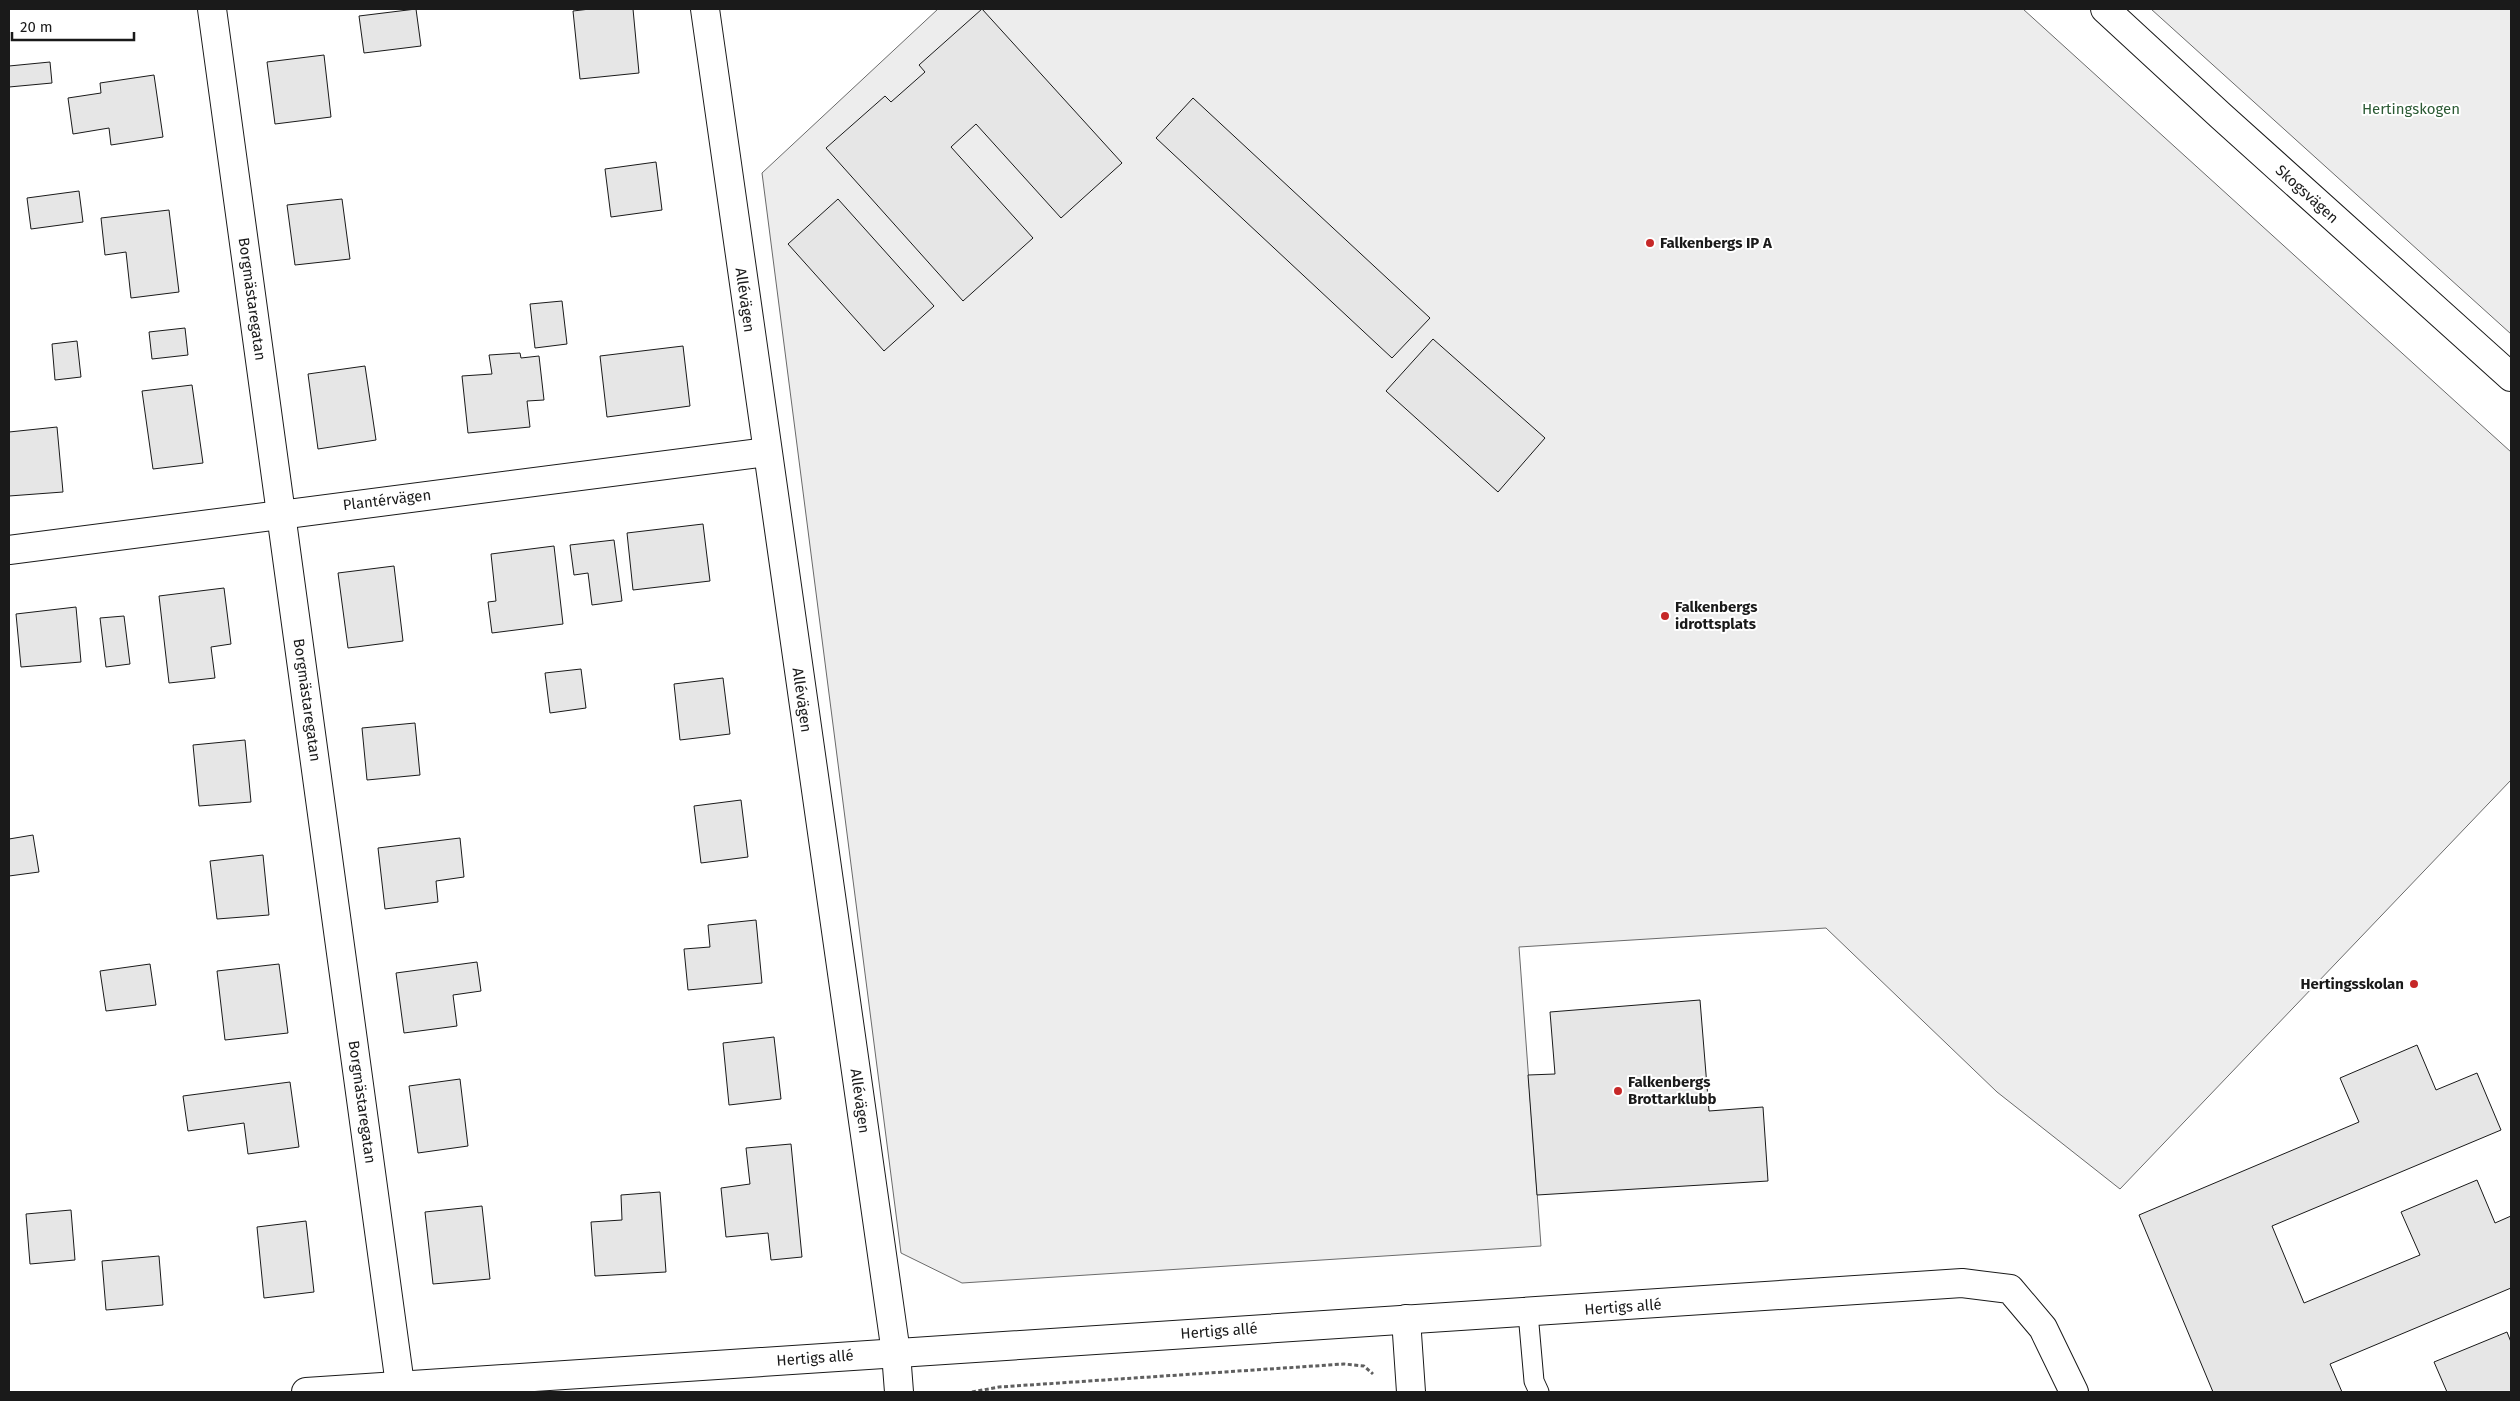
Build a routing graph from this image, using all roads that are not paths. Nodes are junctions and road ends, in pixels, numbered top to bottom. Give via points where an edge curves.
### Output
1 (212, 9) edge
2 (705, 9) edge
3 (2105, 9) edge
4 (2511, 376) edge
5 (766, 452) junction
6 (281, 513) junction
7 (9, 550) edge
8 (1528, 1313) junction
9 (1406, 1319) junction
10 (896, 1353) junction
11 (401, 1388) edge
12 (306, 1392) edge
13 (899, 1392) edge
14 (1411, 1392) edge
15 (1539, 1392) edge
16 (2074, 1392) edge

1 - 6 street, Borgmästaregatan
2 - 5 street, Allévägen
3 - 4 street, Skogsvägen
5 - 6 street, Plantérvägen
5 - 10 street, Allévägen
6 - 7 street, Plantérvägen
6 - 11 street, Borgmästaregatan
8 - 9 street, Hertigs allé
8 - 15 lane via 1534,1381
8 - 16 street, Hertigs allé via 1962,1283 2010,1289 2043,1328
9 - 10 street, Hertigs allé
9 - 14 street
10 - 11 street, Hertigs allé
10 - 13 street, Allévägen
11 - 12 street, Hertigs allé

